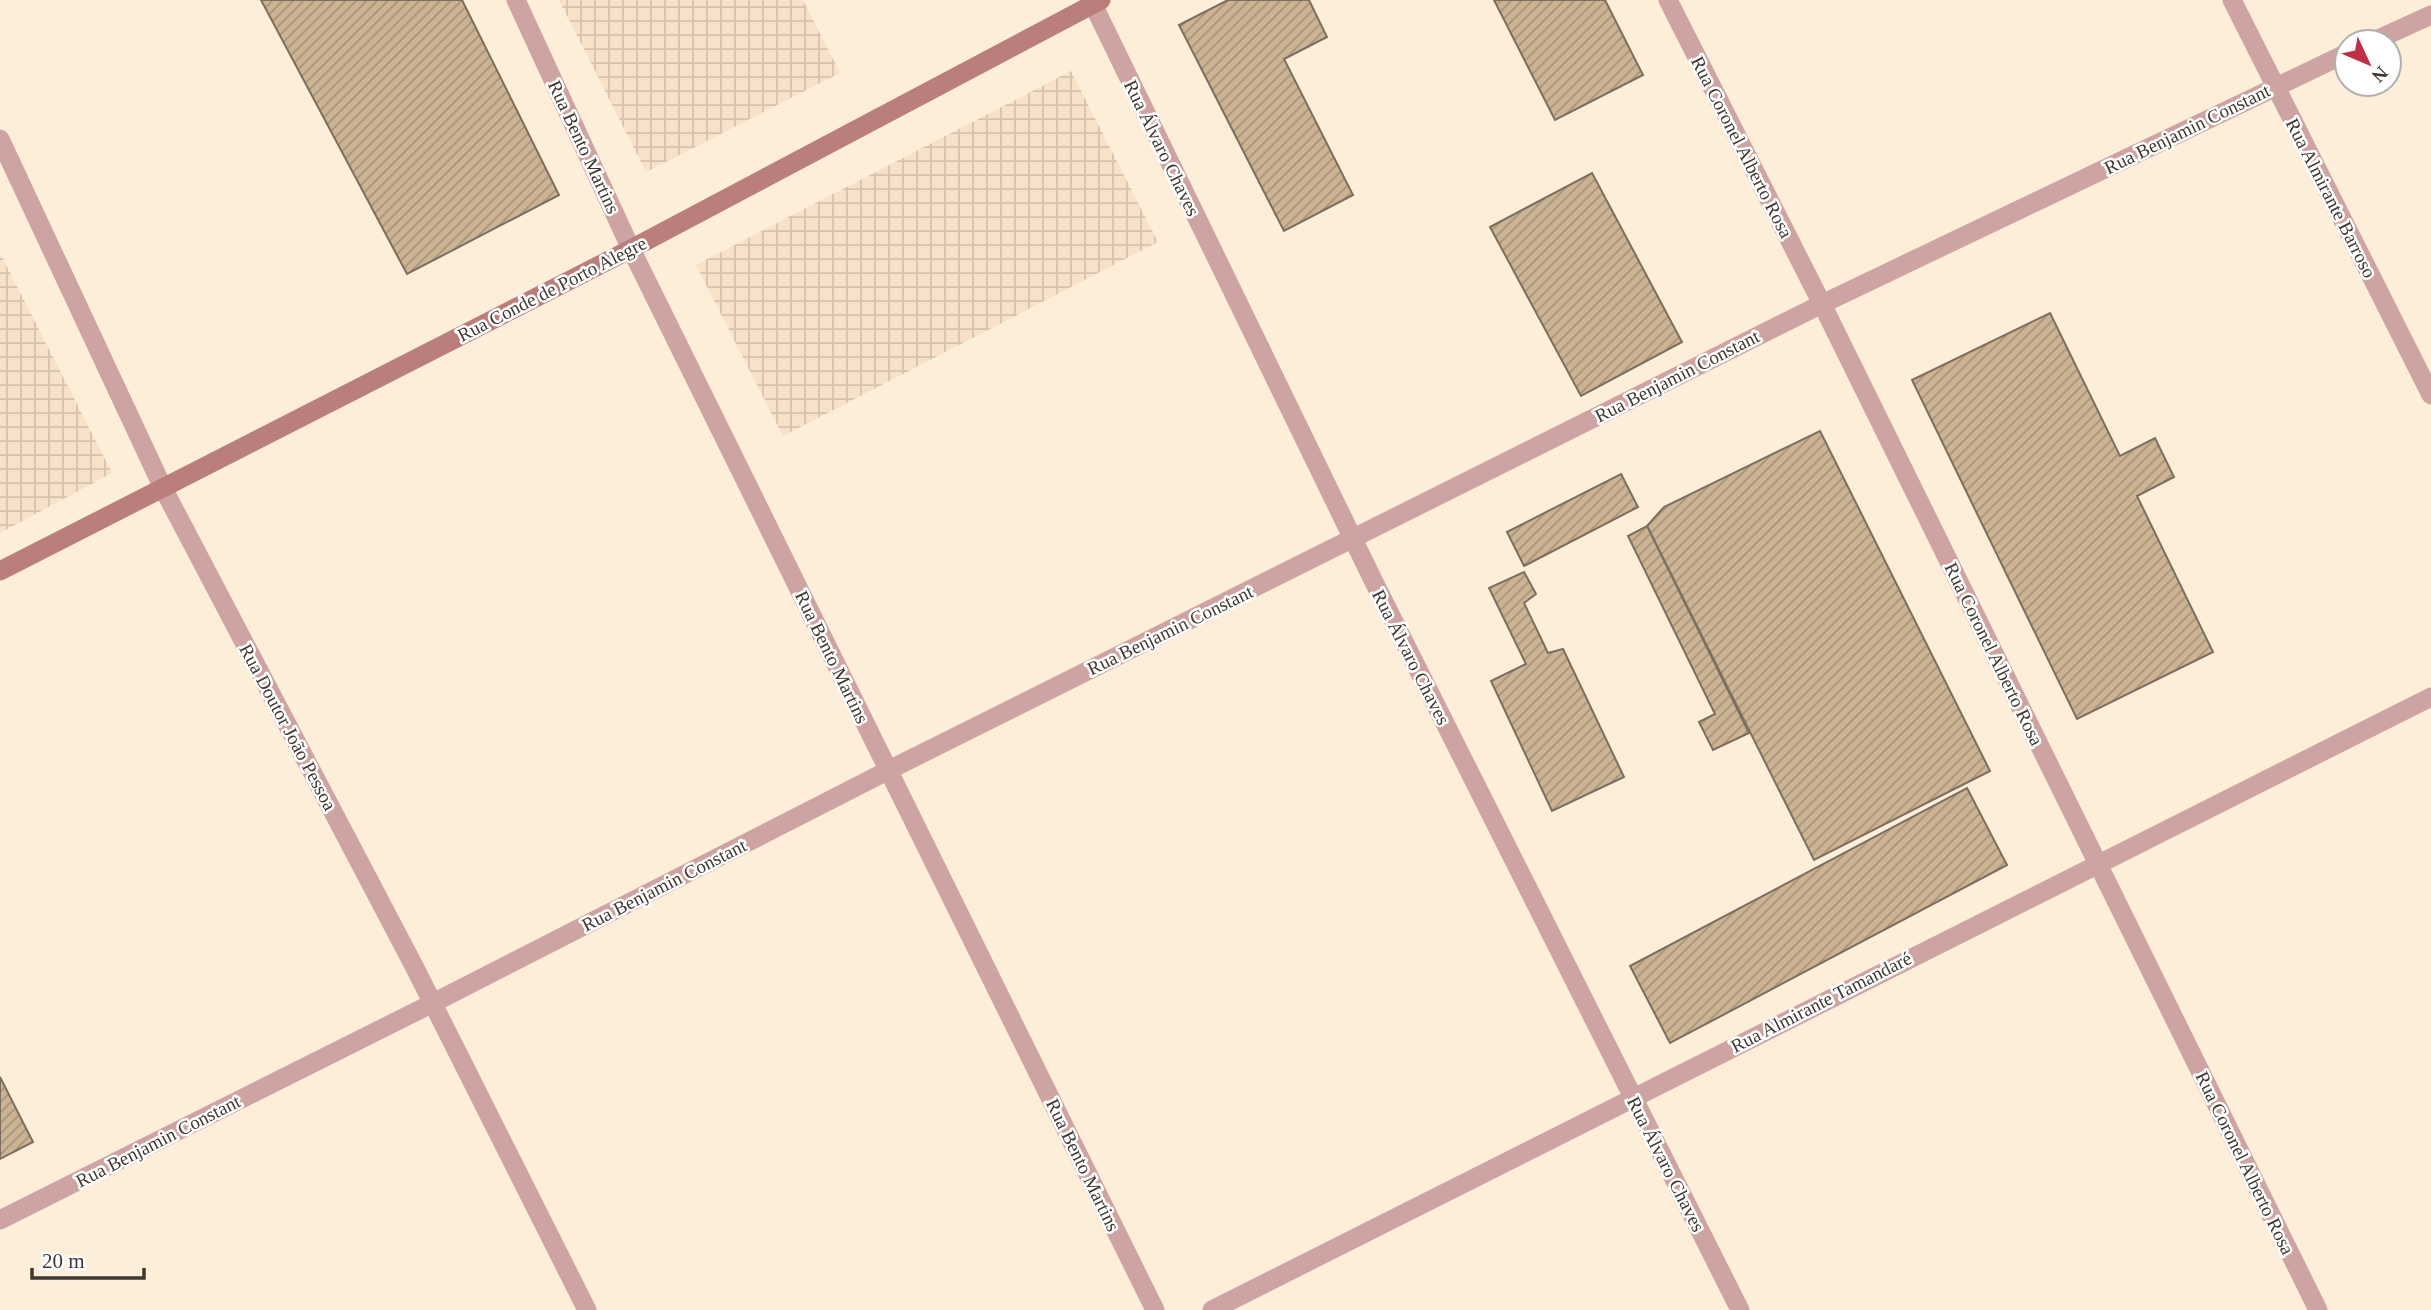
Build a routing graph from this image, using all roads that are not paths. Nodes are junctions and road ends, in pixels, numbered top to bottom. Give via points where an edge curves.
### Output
1 (516, 0) edge
2 (1668, 0) edge
3 (2232, 0) edge
4 (1095, 1) edge
5 (2431, 15) edge
6 (2403, 28) edge
7 (2333, 60) edge
8 (2275, 87) junction
9 (0, 139) edge
10 (631, 249) junction
11 (1822, 304) junction
12 (2431, 395) edge
13 (163, 488) junction
14 (1353, 540) junction
15 (0, 571) edge
16 (2431, 696) edge
17 (888, 770) junction
18 (2098, 864) junction
19 (433, 1003) junction
20 (1632, 1097) junction
21 (0, 1220) edge
22 (587, 1310) edge
23 (1155, 1310) edge
24 (1212, 1310) edge
25 (1740, 1310) edge
26 (2318, 1310) edge

1 - 10 street, Rua Bento Martins
2 - 11 street, Rua Coronel Alberto Rosa
3 - 8 street, Rua Almirante Barroso
4 - 10 main road, Rua Conde de Porto Alegre
4 - 14 street, Rua Álvaro Chaves
5 - 6 street
7 - 8 street, Rua Benjamin Constant
8 - 11 street, Rua Benjamin Constant
8 - 12 street, Rua Almirante Barroso
9 - 13 street, Rua Doutor João Pessoa
10 - 13 main road, Rua Conde de Porto Alegre
10 - 17 street, Rua Bento Martins
11 - 14 street, Rua Benjamin Constant
11 - 18 street, Rua Coronel Alberto Rosa
13 - 15 main road, Rua Conde de Porto Alegre
13 - 19 street, Rua Doutor João Pessoa
14 - 17 street, Rua Benjamin Constant
14 - 20 street, Rua Álvaro Chaves
16 - 18 street, Rua Almirante Tamandaré
17 - 19 street, Rua Benjamin Constant
17 - 23 street, Rua Bento Martins
18 - 20 street, Rua Almirante Tamandaré
18 - 26 street, Rua Coronel Alberto Rosa
19 - 21 street, Rua Benjamin Constant
19 - 22 street, Rua Doutor João Pessoa
20 - 24 street, Rua Almirante Tamandaré
20 - 25 street, Rua Álvaro Chaves

